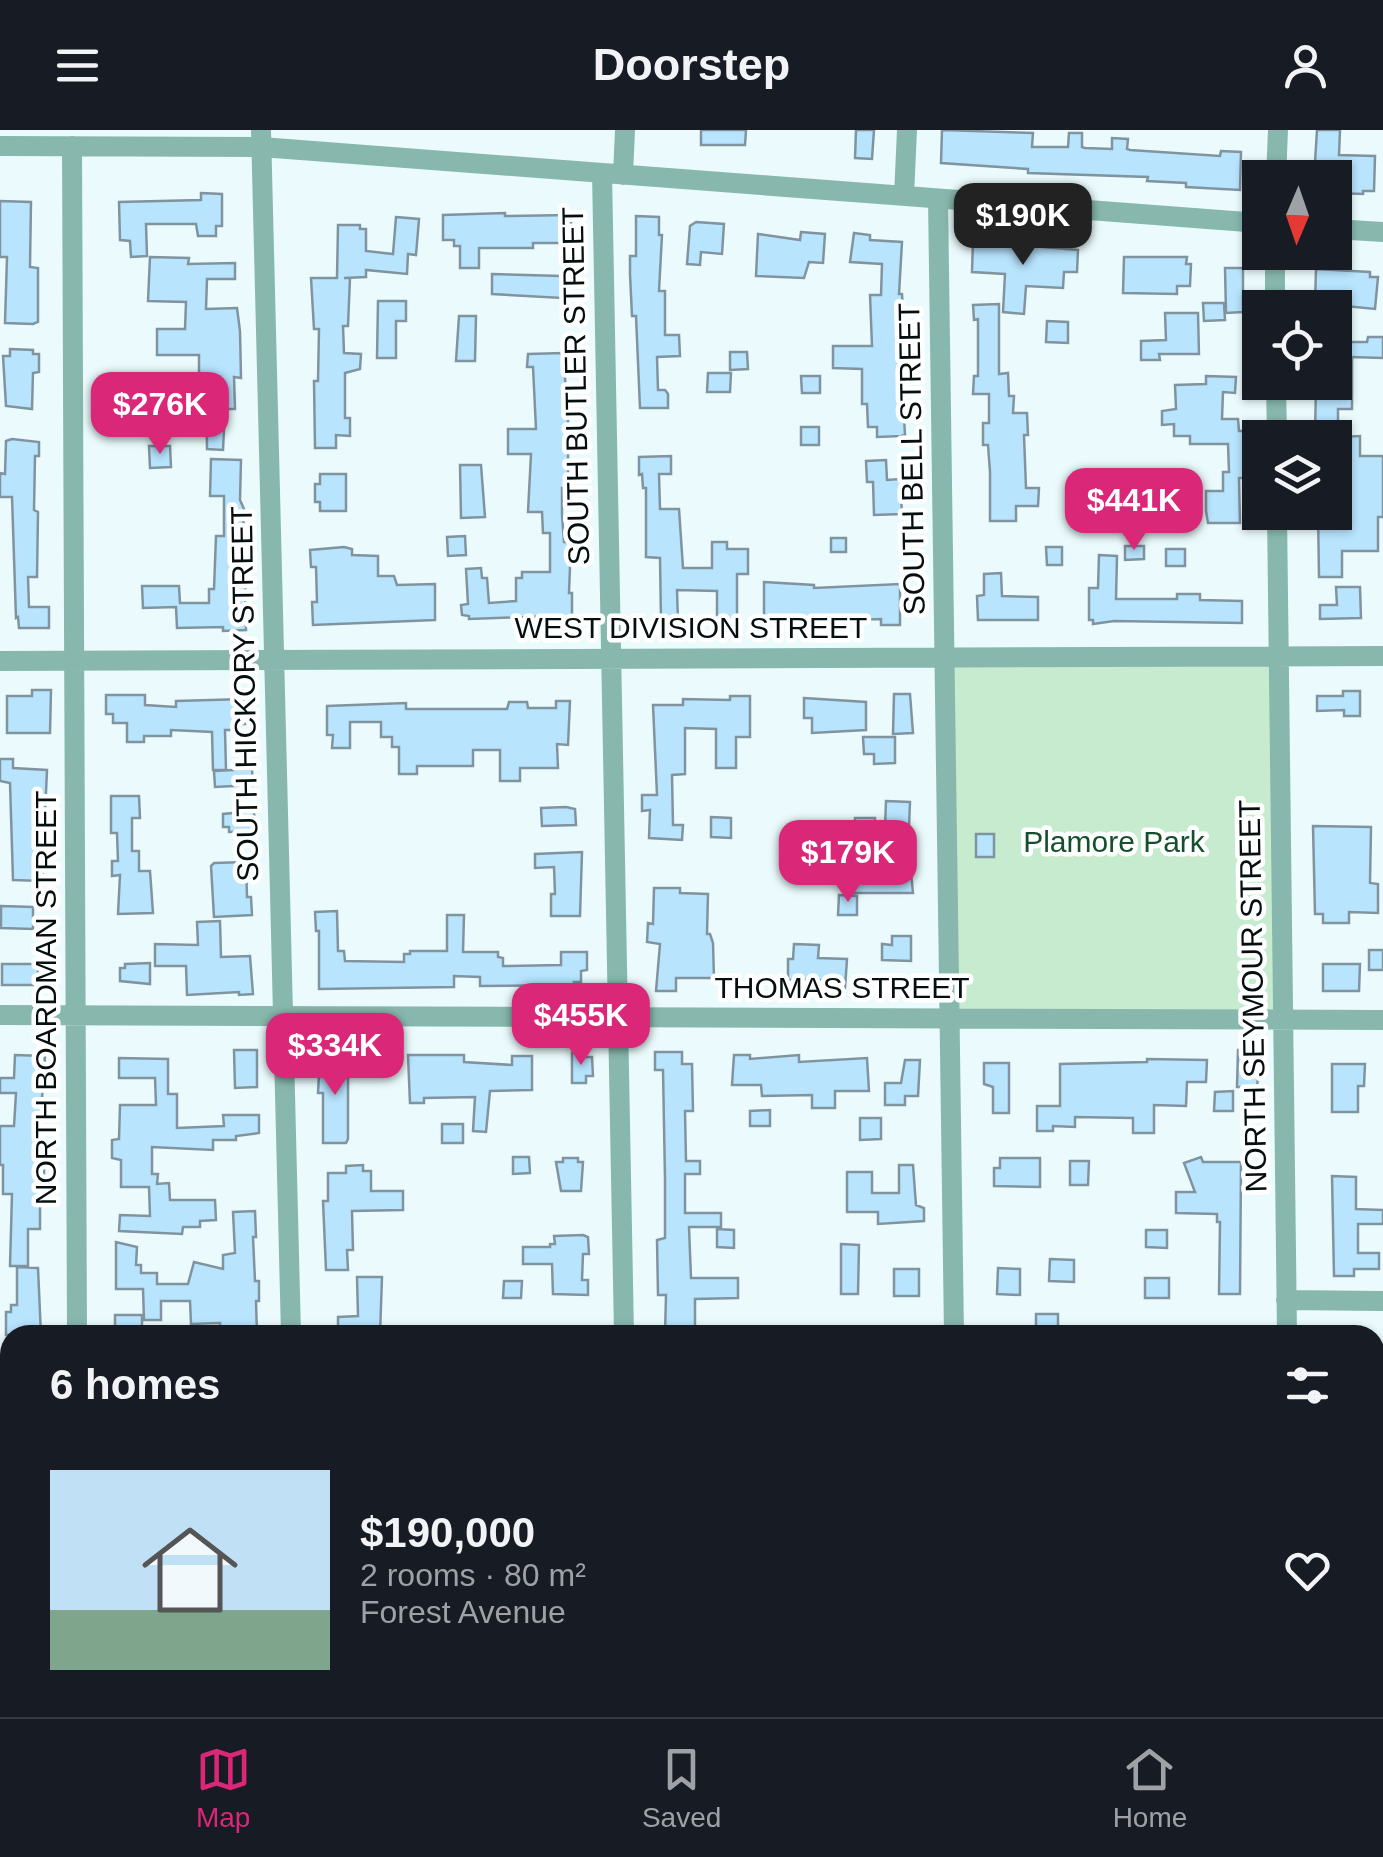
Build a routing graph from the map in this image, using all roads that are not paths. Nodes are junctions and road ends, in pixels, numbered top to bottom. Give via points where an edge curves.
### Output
1 (625, 130) edge
2 (906, 130) edge
3 (1278, 130) edge
4 (261, 139) edge
5 (0, 146) edge
6 (72, 146) junction
7 (1277, 160) edge
8 (613, 174) junction
9 (904, 196) junction
10 (938, 198) junction
11 (1242, 222) edge
12 (1352, 229) edge
13 (1383, 232) edge
14 (1278, 530) edge
15 (1383, 656) edge
16 (1279, 657) junction
17 (274, 658) junction
18 (611, 658) junction
19 (943, 658) junction
20 (0, 661) edge
21 (75, 661) junction
22 (0, 1015) edge
23 (77, 1015) junction
24 (283, 1016) junction
25 (618, 1017) junction
26 (949, 1018) junction
27 (1283, 1020) junction
28 (1383, 1020) edge
29 (1286, 1300) junction
30 (1383, 1301) edge
31 (77, 1325) edge
32 (292, 1325) edge
33 (624, 1325) edge
34 (954, 1325) edge
35 (1287, 1325) edge

1 - 8 street, SOUTH BUTLER STREET
2 - 9 street
3 - 7 street
4 - 6 street
4 - 8 street
4 - 17 street, SOUTH HICKORY STREET
5 - 6 street
6 - 21 street, NORTH BOARDMAN STREET
8 - 9 street
8 - 18 street, SOUTH BUTLER STREET
9 - 10 street
10 - 11 street
10 - 19 street, SOUTH BELL STREET
12 - 13 street
14 - 16 street, NORTH SEYMOUR STREET
15 - 16 street, WEST DIVISION STREET
16 - 19 street, WEST DIVISION STREET
16 - 27 street, NORTH SEYMOUR STREET
17 - 18 street, WEST DIVISION STREET
17 - 21 street, WEST DIVISION STREET
17 - 24 street, SOUTH HICKORY STREET
18 - 19 street, WEST DIVISION STREET
18 - 25 street, SOUTH BUTLER STREET
19 - 26 street, SOUTH BELL STREET
20 - 21 street, WEST DIVISION STREET
21 - 23 street, NORTH BOARDMAN STREET
22 - 23 street, THOMAS STREET
23 - 24 street, THOMAS STREET
23 - 31 street, NORTH BOARDMAN STREET
24 - 25 street, THOMAS STREET
24 - 32 street, SOUTH HICKORY STREET
25 - 26 street, THOMAS STREET
25 - 33 street, SOUTH BUTLER STREET
26 - 27 street, THOMAS STREET
26 - 34 street, SOUTH BELL STREET
27 - 28 street, THOMAS STREET
27 - 29 street, NORTH SEYMOUR STREET
29 - 30 street
29 - 35 street, NORTH SEYMOUR STREET

